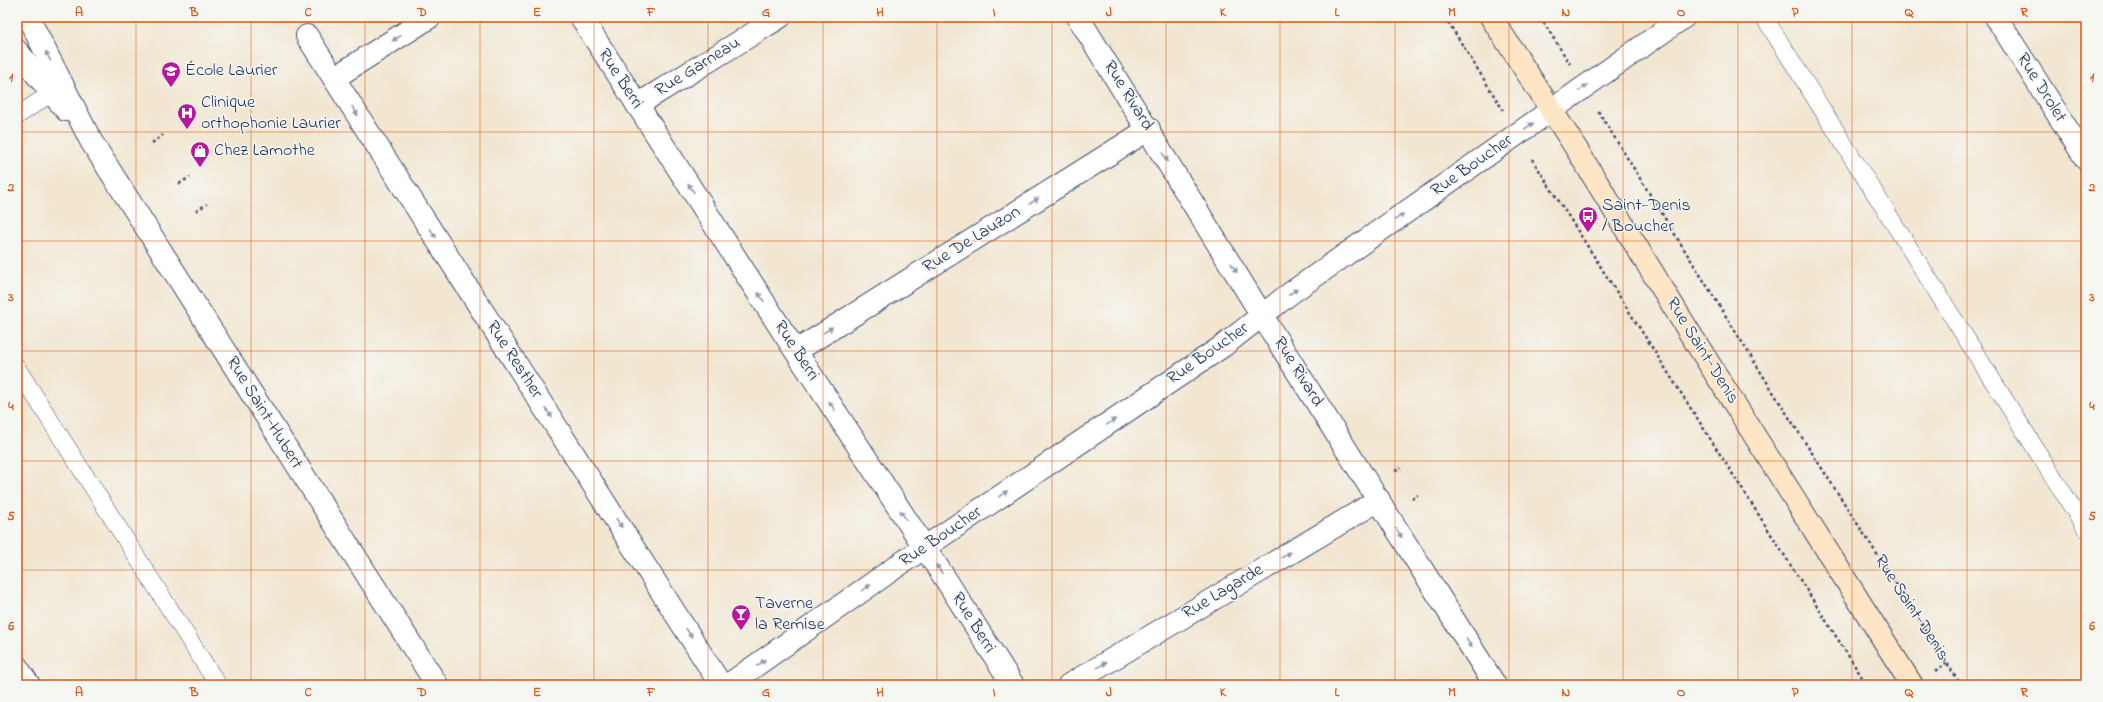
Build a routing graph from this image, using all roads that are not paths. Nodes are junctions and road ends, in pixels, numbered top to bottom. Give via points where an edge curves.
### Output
1 (28, 17) edge
2 (430, 17) edge
3 (581, 17) edge
4 (780, 17) edge
5 (1078, 17) edge
6 (1491, 17) edge
7 (1684, 17) edge
8 (1764, 17) edge
9 (1996, 17) edge
10 (307, 36) dead end
11 (17, 51) edge
12 (334, 78) junction
13 (58, 89) junction
14 (637, 105) junction
15 (1552, 110) junction
16 (17, 116) edge
17 (1149, 130) junction
18 (2086, 159) edge
19 (1262, 315) junction
20 (796, 351) junction
21 (17, 368) edge
22 (1378, 500) junction
23 (2086, 529) edge
24 (924, 548) junction
25 (17, 667) edge
26 (28, 685) edge
27 (218, 685) edge
28 (437, 685) edge
29 (721, 685) edge
30 (728, 685) edge
31 (1012, 685) edge
32 (1069, 685) edge
33 (1495, 685) edge
34 (1912, 685) edge

13 -> 1 street, Rue Saint-Hubert
2 -> 12 street
3 - 14 street, Rue Berri
4 - 14 street, Rue Garneau
5 - 17 street, Rue Rivard
6 - 15 main road, Rue Saint-Denis
15 -> 7 street, Rue Boucher
8 - 23 lane
9 - 18 street, Rue Drolet
10 - 12 street, Rue Resther
11 - 13 street, Rue Saint-Hubert
12 -> 29 street, Rue Resther
13 - 16 lane
13 - 28 street, Rue Saint-Hubert
20 -> 14 street, Rue Berri
19 -> 15 street, Rue Boucher
15 - 34 main road, Rue Saint-Denis
17 -> 19 street, Rue Rivard
20 -> 17 street, Rue De Lauzon
19 - 22 street, Rue Rivard
24 -> 19 street, Rue Boucher via 1223,346
24 -> 20 street, Rue Berri
21 - 27 lane
32 -> 22 street, Rue Lagarde
22 -> 33 street, Rue Rivard
30 -> 24 street, Rue Boucher
31 -> 24 street, Rue Berri
25 - 26 street

